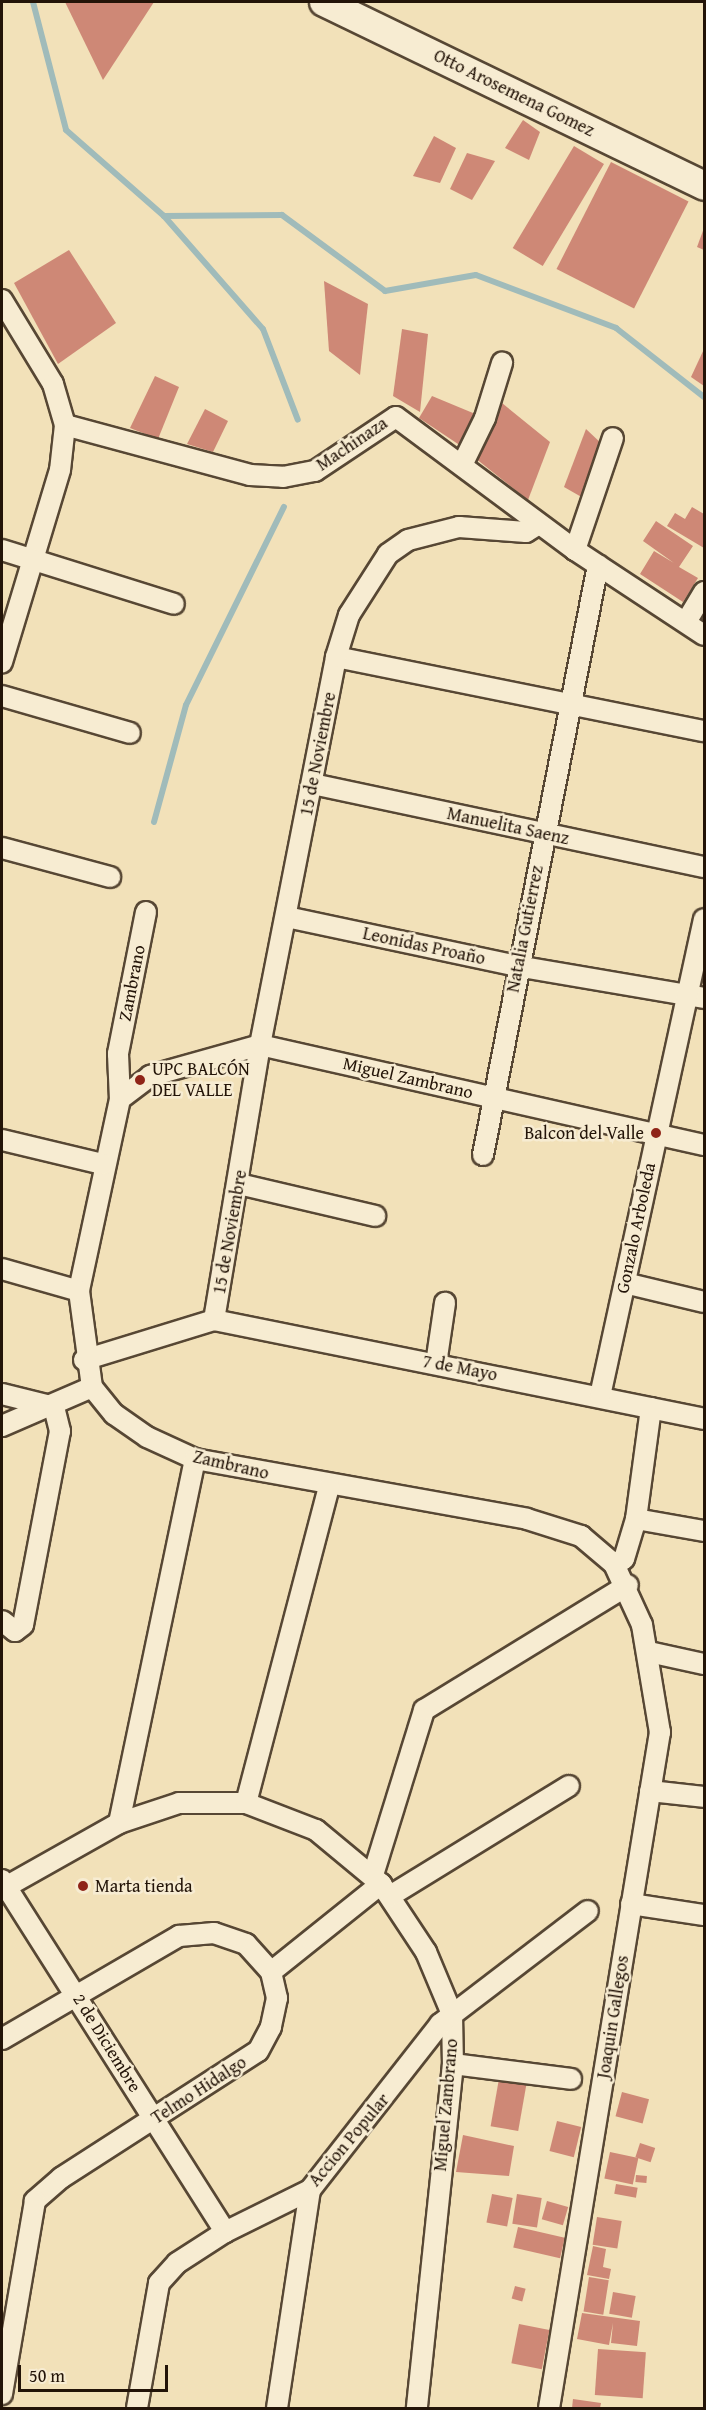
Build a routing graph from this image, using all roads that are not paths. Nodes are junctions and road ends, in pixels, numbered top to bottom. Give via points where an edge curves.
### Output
1 (324, 2) edge
2 (705, 186) edge
3 (2, 300) edge
4 (502, 363) dead end
5 (64, 425) junction
6 (613, 438) dead end
7 (463, 463) junction
8 (539, 524) junction
9 (2, 550) edge
10 (575, 550) junction
11 (31, 559) junction
12 (598, 565) junction
13 (705, 592) edge
14 (174, 604) dead end
15 (686, 622) junction
16 (705, 635) edge
17 (336, 657) junction
18 (2, 662) edge
19 (2, 696) edge
20 (571, 705) junction
21 (705, 731) edge
22 (130, 733) dead end
23 (313, 784) junction
24 (543, 833) junction
25 (2, 848) edge
26 (705, 867) edge
27 (110, 877) dead end
28 (146, 912) dead end
29 (287, 916) junction
30 (705, 919) edge
31 (518, 966) junction
32 (696, 996) edge
33 (260, 1045) junction
34 (493, 1097) junction
35 (120, 1099) junction
36 (656, 1133) junction
37 (2, 1140) edge
38 (705, 1145) edge
39 (483, 1155) dead end
40 (103, 1164) junction
41 (239, 1184) junction
42 (375, 1215) dead end
43 (2, 1269) edge
44 (625, 1283) junction
45 (79, 1292) junction
46 (445, 1302) dead end
47 (705, 1302) edge
48 (214, 1320) junction
49 (84, 1360) junction
50 (436, 1364) junction
51 (92, 1387) junction
52 (2, 1394) edge
53 (600, 1396) junction
54 (54, 1407) junction
55 (651, 1408) junction
56 (705, 1419) edge
57 (2, 1426) edge
58 (195, 1459) junction
59 (329, 1487) junction
60 (636, 1519) junction
61 (705, 1531) edge
62 (614, 1564) junction
63 (628, 1585) junction
64 (2, 1621) edge
65 (642, 1625) joint
66 (649, 1652) junction
67 (705, 1664) edge
68 (569, 1786) dead end
69 (650, 1791) junction
70 (705, 1797) edge
71 (246, 1803) junction
72 (118, 1822) junction
73 (3, 1885) edge
74 (381, 1885) junction
75 (631, 1904) junction
76 (588, 1911) dead end
77 (705, 1915) edge
78 (272, 1972) junction
79 (78, 1995) junction
80 (452, 2014) junction
81 (2, 2039) edge
82 (453, 2064) junction
83 (571, 2079) dead end
84 (155, 2119) junction
85 (310, 2190) junction
86 (225, 2232) junction
87 (2, 2394) edge
88 (137, 2409) edge
89 (277, 2409) edge
90 (417, 2409) edge
91 (549, 2409) edge

1 - 2 street, Otto Arosemena Gomez
3 - 5 street via 53,384
4 - 7 street via 485,418
5 - 7 street, Machinaza via 250,475 283,477 315,471 396,417
5 - 11 street via 60,470
6 - 10 street
7 - 8 street, Machinaza
8 - 10 street
8 - 17 street, 15 de Noviembre via 526,532 459,527 408,540 387,554 367,581
9 - 11 street
10 - 12 street
11 - 14 street
11 - 18 street
12 - 15 street
12 - 20 street, Natalia Gutierrez
13 - 15 street
15 - 16 street
17 - 20 street
17 - 23 street, 15 de Noviembre
19 - 22 street
20 - 21 street
20 - 24 street, Natalia Gutierrez
23 - 24 street, Manuelita Saenz
23 - 29 street, 15 de Noviembre
24 - 26 street, Manuelita Saenz
24 - 31 street, Natalia Gutierrez
25 - 27 street
28 - 35 street, Zambrano via 118,1054
29 - 31 street, Leonidas Proaño
29 - 33 street, 15 de Noviembre
30 - 32 street, Gonzalo Arboleda
31 - 32 street, Leonidas Proaño
31 - 34 street, Natalia Gutierrez
32 - 36 street, Gonzalo Arboleda
33 - 34 street, Miguel Zambrano
33 - 35 street, Miguel Zambrano via 150,1076
33 - 41 street, 15 de Noviembre
34 - 36 street, Miguel Zambrano
34 - 39 street, Natalia Gutierrez
35 - 40 street, Zambrano
36 - 38 street, Miguel Zambrano
36 - 44 street, Gonzalo Arboleda
37 - 40 street
40 - 45 street, Zambrano
41 - 42 street
41 - 48 street, 15 de Noviembre
43 - 45 street
44 - 47 street
44 - 53 street, Gonzalo Arboleda
45 - 49 street, Zambrano
46 - 50 street
48 - 49 street
48 - 50 street, 7 de Mayo
49 - 51 street, Zambrano
50 - 53 street, 7 de Mayo
51 - 54 street
51 - 58 street, Zambrano via 139,1431
52 - 54 street
53 - 55 street, 7 de Mayo
54 - 57 street
54 - 64 street via 60,1431 23,1625 15,1631
55 - 56 street, 7 de Mayo
55 - 60 street
58 - 59 street, Zambrano
58 - 72 street
59 - 62 street, Zambrano via 527,1519 581,1536
59 - 71 street
60 - 61 street
60 - 62 street via 624,1559
62 - 63 street, Zambrano
63 - 65 street, Zambrano
63 - 74 street via 424,1710
65 - 66 street, Joaquin Gallegos
66 - 67 street
66 - 69 street, Joaquin Gallegos via 660,1732
68 - 74 street
69 - 70 street
69 - 75 street, Joaquin Gallegos
71 - 72 street, Miguel Zambrano via 179,1803
71 - 74 street, Miguel Zambrano via 316,1830
72 - 73 street, Miguel Zambrano
73 - 79 street, 2 de Diciembre
74 - 78 street
74 - 80 street, Miguel Zambrano via 426,1952
75 - 77 street
75 - 91 street, Joaquin Gallegos
76 - 80 street, Accion Popular
78 - 79 street via 246,1944 214,1933 179,1936
78 - 84 street, Telmo Hidalgo via 277,1998 271,2027 258,2051
79 - 81 street
79 - 84 street, 2 de Diciembre
80 - 82 street, Miguel Zambrano
80 - 85 street, Accion Popular
82 - 83 street
82 - 90 street, Miguel Zambrano
84 - 86 street, 2 de Diciembre
84 - 87 street, Telmo Hidalgo via 61,2178 35,2201
85 - 86 street, Accion Popular
85 - 89 street
86 - 88 street, Accion Popular via 177,2263 159,2283

